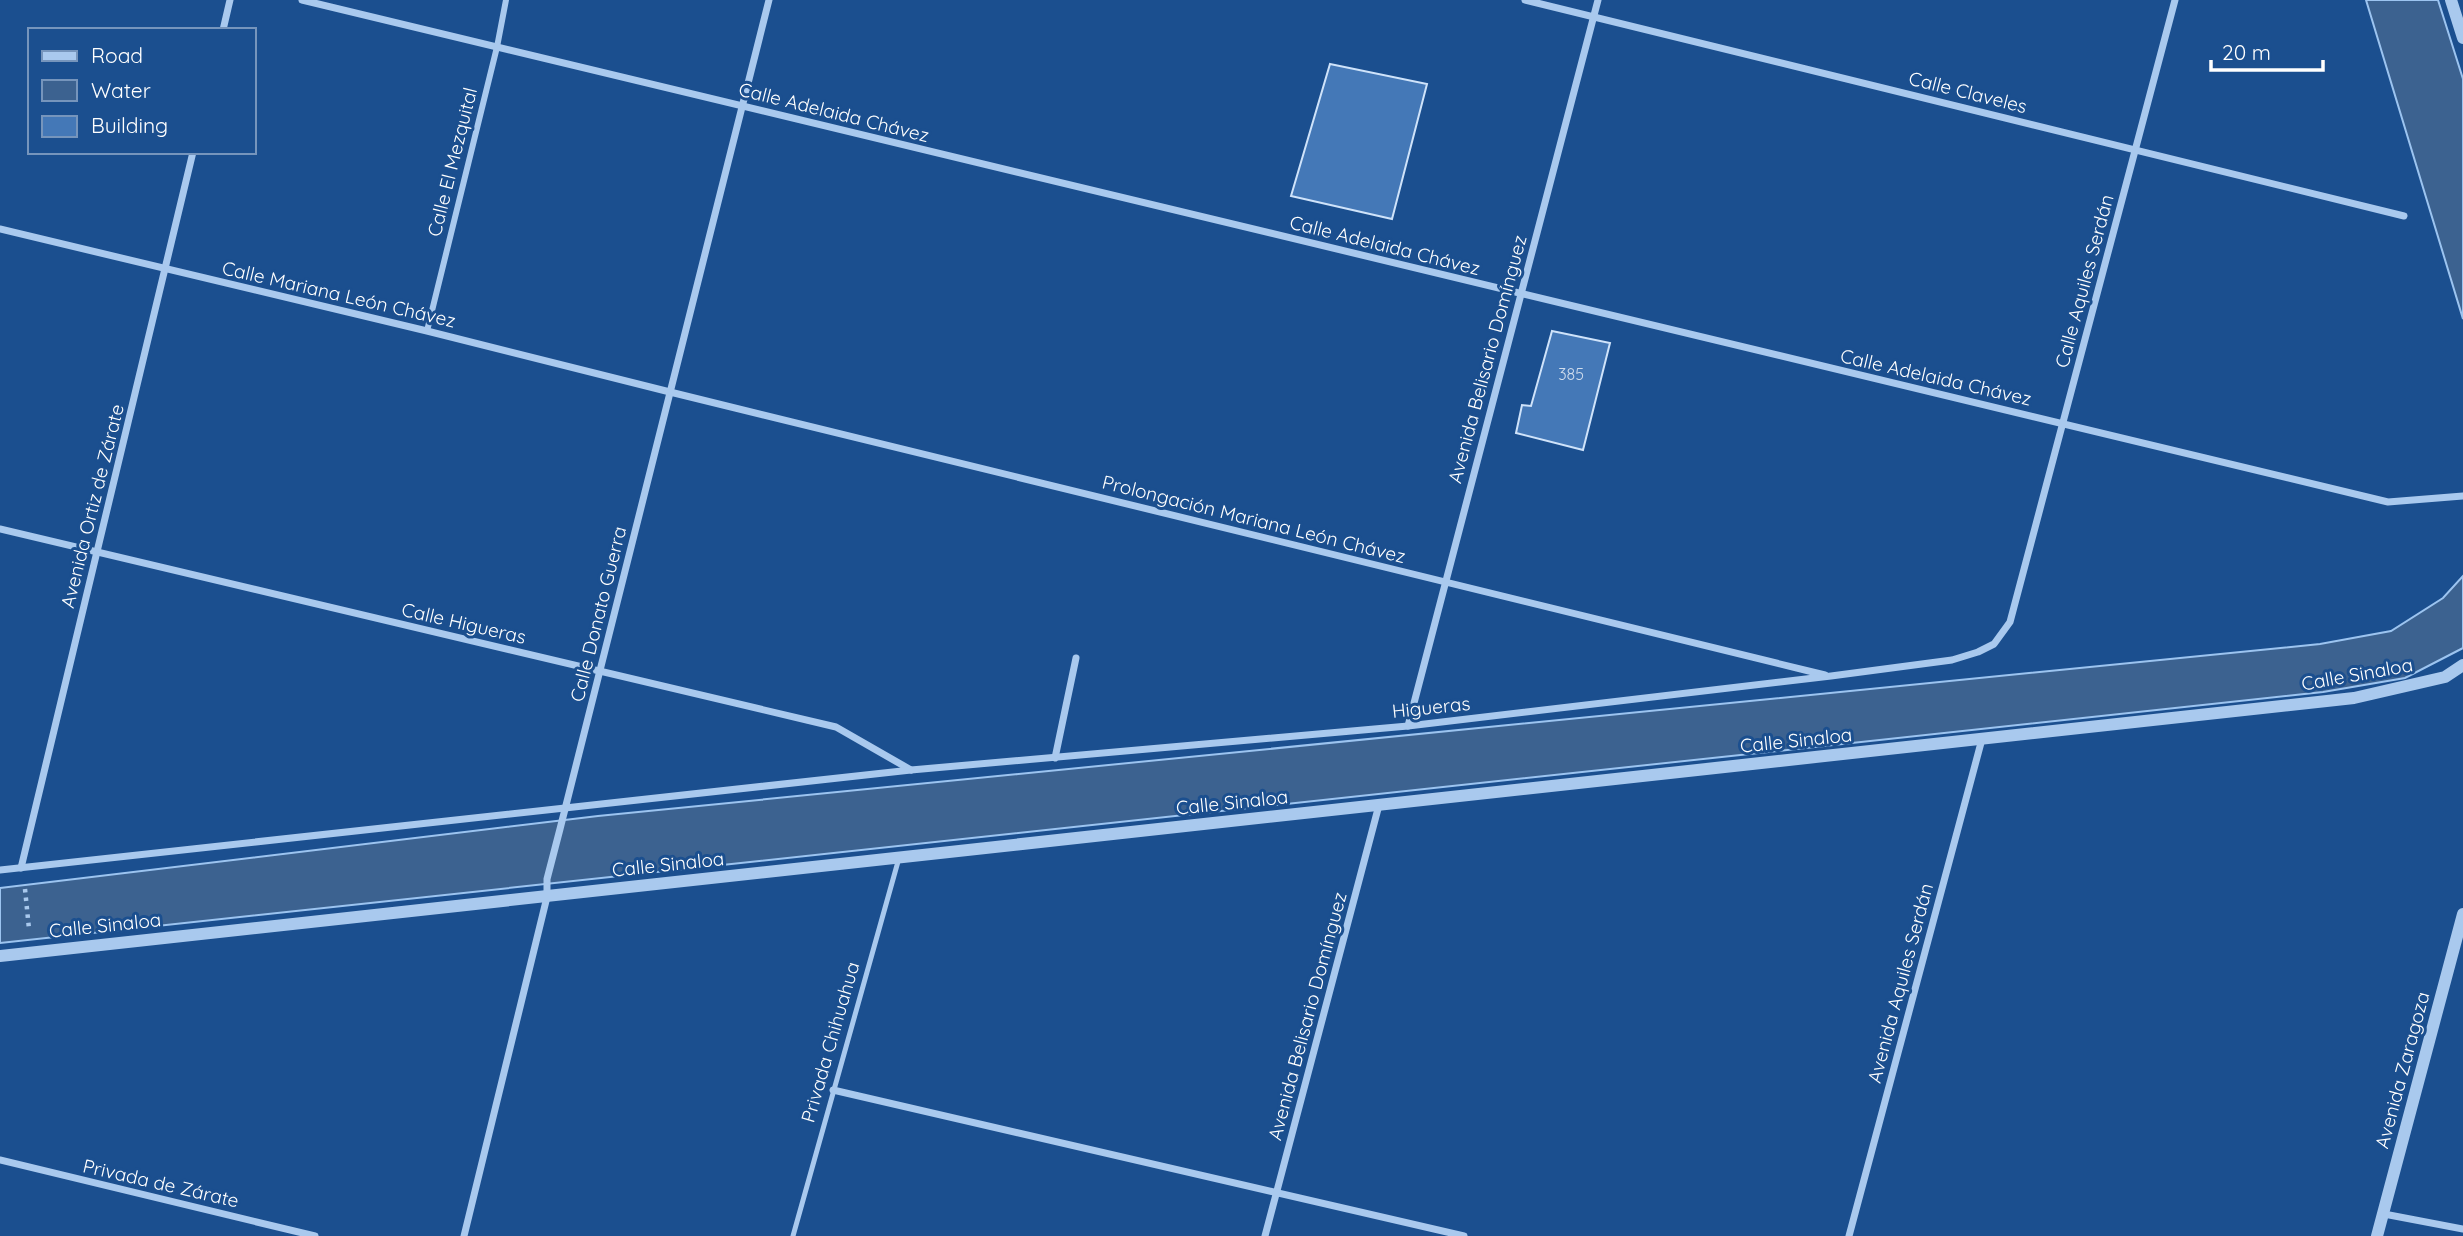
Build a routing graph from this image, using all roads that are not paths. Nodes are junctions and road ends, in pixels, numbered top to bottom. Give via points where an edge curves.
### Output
1 (230, 0) edge
2 (302, 0) edge
3 (506, 0) edge
4 (769, 0) edge
5 (1525, 0) edge
6 (1598, 0) edge
7 (2175, 0) edge
8 (2451, 0) edge
9 (1594, 17) junction
10 (223, 28) edge
11 (2463, 38) edge
12 (497, 47) junction
13 (742, 106) junction
14 (2135, 149) junction
15 (193, 154) edge
16 (2404, 216) dead end
17 (0, 229) edge
18 (165, 270) junction
19 (1521, 293) junction
20 (427, 331) junction
21 (670, 393) junction
22 (2063, 423) junction
23 (2463, 496) edge
24 (0, 529) edge
25 (97, 552) junction
26 (1446, 582) junction
27 (1076, 658) dead end
28 (1952, 660) joint
29 (2463, 665) edge
30 (600, 671) junction
31 (1831, 676) junction
32 (1408, 726) junction
33 (1982, 739) junction
34 (1055, 758) junction
35 (911, 770) junction
36 (1379, 805) junction
37 (565, 807) junction
38 (900, 858) junction
39 (21, 868) junction
40 (0, 870) edge
41 (547, 897) junction
42 (2463, 914) edge
43 (0, 956) edge
44 (833, 1090) junction
45 (0, 1160) edge
46 (1276, 1192) junction
47 (2384, 1214) junction
48 (2463, 1229) edge
49 (315, 1236) edge
50 (464, 1236) edge
51 (793, 1236) edge
52 (1265, 1236) edge
53 (1464, 1236) edge
54 (1849, 1236) edge
55 (2378, 1236) edge

1 - 10 street
2 - 12 street, Calle Adelaida Chávez
3 - 12 street, Calle El Mezquital
4 - 13 street, Calle Donato Guerra
5 - 9 street, Calle Claveles
6 - 9 street, Avenida Belisario Domínguez
7 - 14 street, Calle Aquiles Serdán
8 - 11 street
9 - 14 street, Calle Claveles
9 - 19 street, Avenida Belisario Domínguez
12 - 13 street, Calle Adelaida Chávez
12 - 20 street, Calle El Mezquital
13 - 19 street, Calle Adelaida Chávez
13 - 21 street, Calle Donato Guerra
14 - 16 street, Calle Claveles
14 - 22 street, Calle Aquiles Serdán
15 - 18 street, Avenida Ortiz de Zárate
17 - 18 street, Calle Mariana León Chávez
18 - 20 street, Calle Mariana León Chávez
18 - 25 street, Avenida Ortiz de Zárate
19 - 22 street, Calle Adelaida Chávez
19 - 26 street, Avenida Belisario Domínguez
20 - 21 street, Calle Mariana León Chávez
21 - 26 street, Prolongación Mariana León Chávez
21 - 30 street, Calle Donato Guerra
22 - 23 street, Calle Adelaida Chávez via 2388,502
22 - 28 street, Calle Aquiles Serdán via 2010,622 1994,644
24 - 25 street, Calle Higueras
25 - 30 street, Calle Higueras
25 - 39 street, Avenida Ortiz de Zárate
26 - 31 street, Prolongación Mariana León Chávez
26 - 32 street, Avenida Belisario Domínguez
27 - 34 street
28 - 31 street, Higueras
29 - 33 street, Calle Sinaloa via 2445,677 2354,698
30 - 35 street, Calle Higueras via 836,727
30 - 37 street, Calle Donato Guerra
31 - 32 street, Higueras
32 - 34 street, Higueras
33 - 36 street, Calle Sinaloa
33 - 54 street, Avenida Aquiles Serdán
34 - 35 street, Higueras
35 - 37 street, Higueras
36 - 38 street, Calle Sinaloa
36 - 46 street, Avenida Belisario Domínguez
37 - 39 street, Higueras
37 - 41 street, Calle Donato Guerra via 547,879
38 - 41 street, Calle Sinaloa
38 - 44 lane, Privada Chihuahua
39 - 40 street, Higueras
41 - 43 street, Calle Sinaloa
41 - 50 street, Calle Donato Guerra
42 - 47 street, Avenida Zaragoza
44 - 46 street
44 - 51 lane, Privada Chihuahua
45 - 49 street, Privada de Zárate
46 - 52 street, Avenida Belisario Domínguez
46 - 53 street
47 - 48 street
47 - 55 street, Avenida Zaragoza

